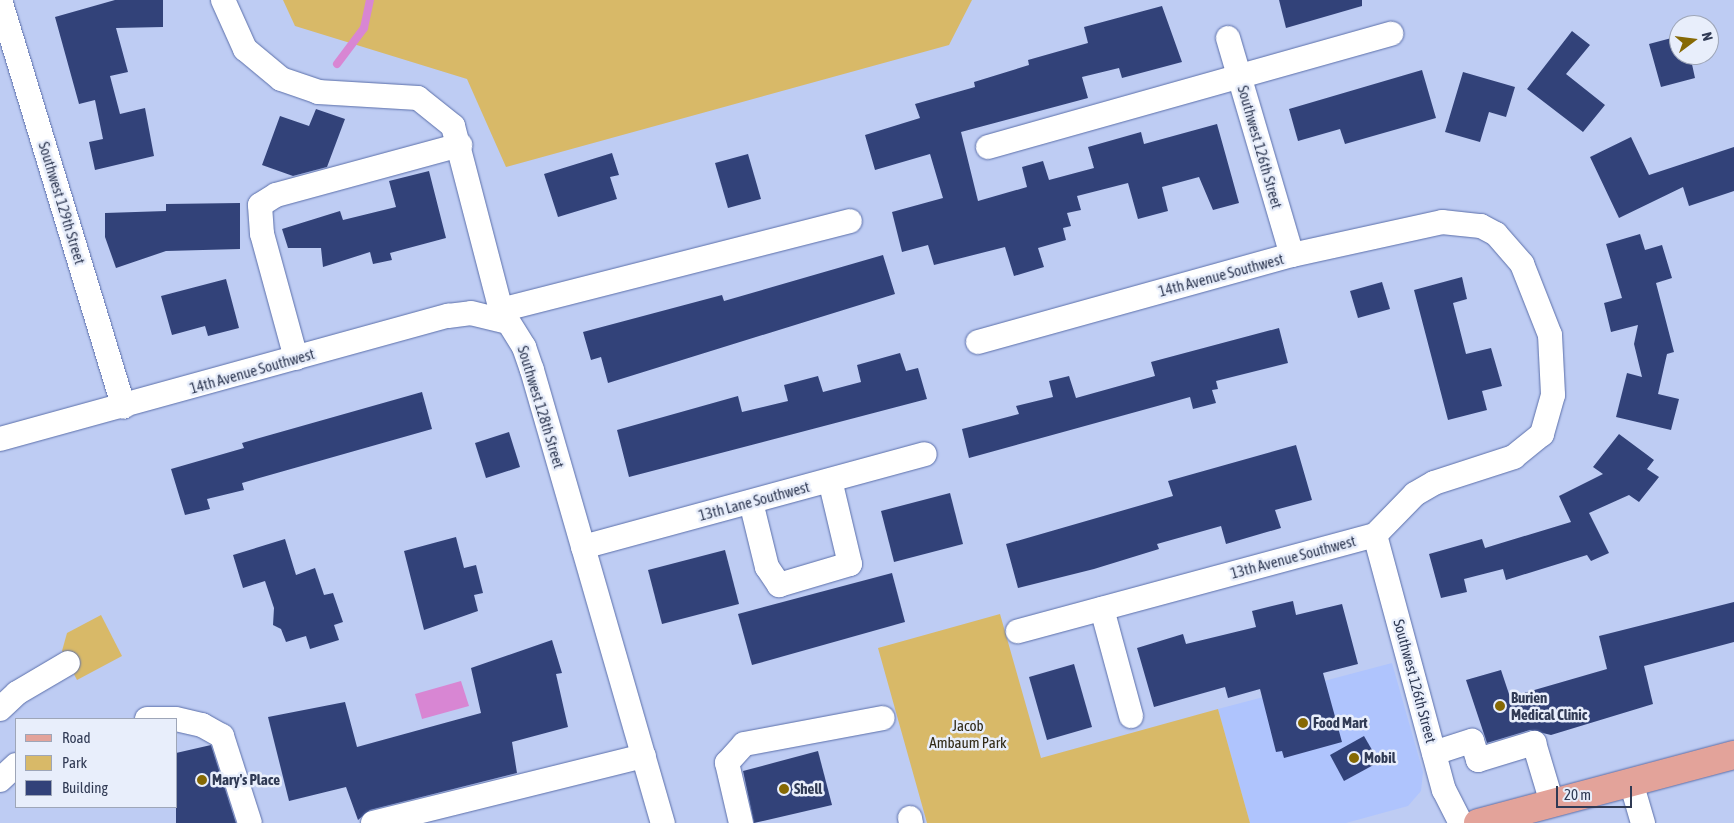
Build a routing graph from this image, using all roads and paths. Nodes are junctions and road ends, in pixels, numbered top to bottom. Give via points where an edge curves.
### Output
1 (0, 0) edge
2 (223, 0) edge
3 (1391, 34) dead end
4 (1228, 38) dead end
5 (1239, 75) junction
6 (460, 145) junction
7 (988, 146) dead end
8 (850, 221) dead end
9 (1292, 255) junction
10 (502, 315) junction
11 (978, 342) dead end
12 (296, 358) junction
13 (124, 407) junction
14 (1542, 434) joint
15 (0, 440) edge
16 (925, 454) dead end
17 (830, 480) junction
18 (751, 502) junction
19 (1375, 536) junction
20 (583, 547) junction
21 (1102, 609) junction
22 (1018, 631) dead end
23 (68, 663) dead end
24 (0, 709) edge
25 (1131, 716) dead end
26 (883, 718) dead end
27 (178, 719) edge
28 (1434, 753) junction
29 (1734, 755) edge
30 (644, 756) junction
31 (15, 767) edge
32 (0, 780) edge
33 (1631, 782) junction
34 (1552, 803) junction
35 (250, 823) edge
36 (373, 823) edge
37 (663, 823) edge
38 (741, 823) edge
39 (1461, 823) edge
40 (1478, 823) edge
41 (1643, 823) edge

1 - 13 street, Southwest 129th Street
2 - 6 street, Southwest 128th Street via 245,49 276,76 318,92 418,98 444,116
3 - 5 street via 1327,55
4 - 5 street, Southwest 126th Street
5 - 7 street
5 - 9 street, Southwest 126th Street
6 - 10 street, Southwest 128th Street
6 - 12 street via 276,196 260,205 262,234
8 - 10 street
9 - 11 street, 14th Avenue Southwest
9 - 14 street, 14th Avenue Southwest via 1416,225 1466,222 1496,234 1522,264 1541,307 1554,373 1550,417
10 - 12 street, 14th Avenue Southwest via 471,313 448,316
10 - 20 street, Southwest 128th Street via 524,347
12 - 13 street, 14th Avenue Southwest
13 - 15 street, 14th Avenue Southwest
14 - 19 street, 13th Avenue Southwest via 1514,457 1434,483 1415,494
16 - 17 street, 13th Lane Southwest
17 - 18 street, 13th Lane Southwest
17 - 18 street via 850,564 779,585 767,567
18 - 20 street, 13th Lane Southwest
19 - 21 street, 13th Avenue Southwest
19 - 28 street, Southwest 126th Street
20 - 30 street, Southwest 128th Street
21 - 22 street, 13th Avenue Southwest
21 - 25 street
23 - 24 street via 17,693
26 - 38 street via 744,744 727,763
27 - 35 street via 202,725 222,736
28 - 34 street via 1472,741 1478,760 1534,743
28 - 39 street, Southwest 126th Street via 1444,790
29 - 33 main road
30 - 36 street
30 - 37 street, Southwest 128th Street
31 - 32 street
33 - 34 main road
33 - 41 street
34 - 40 main road

